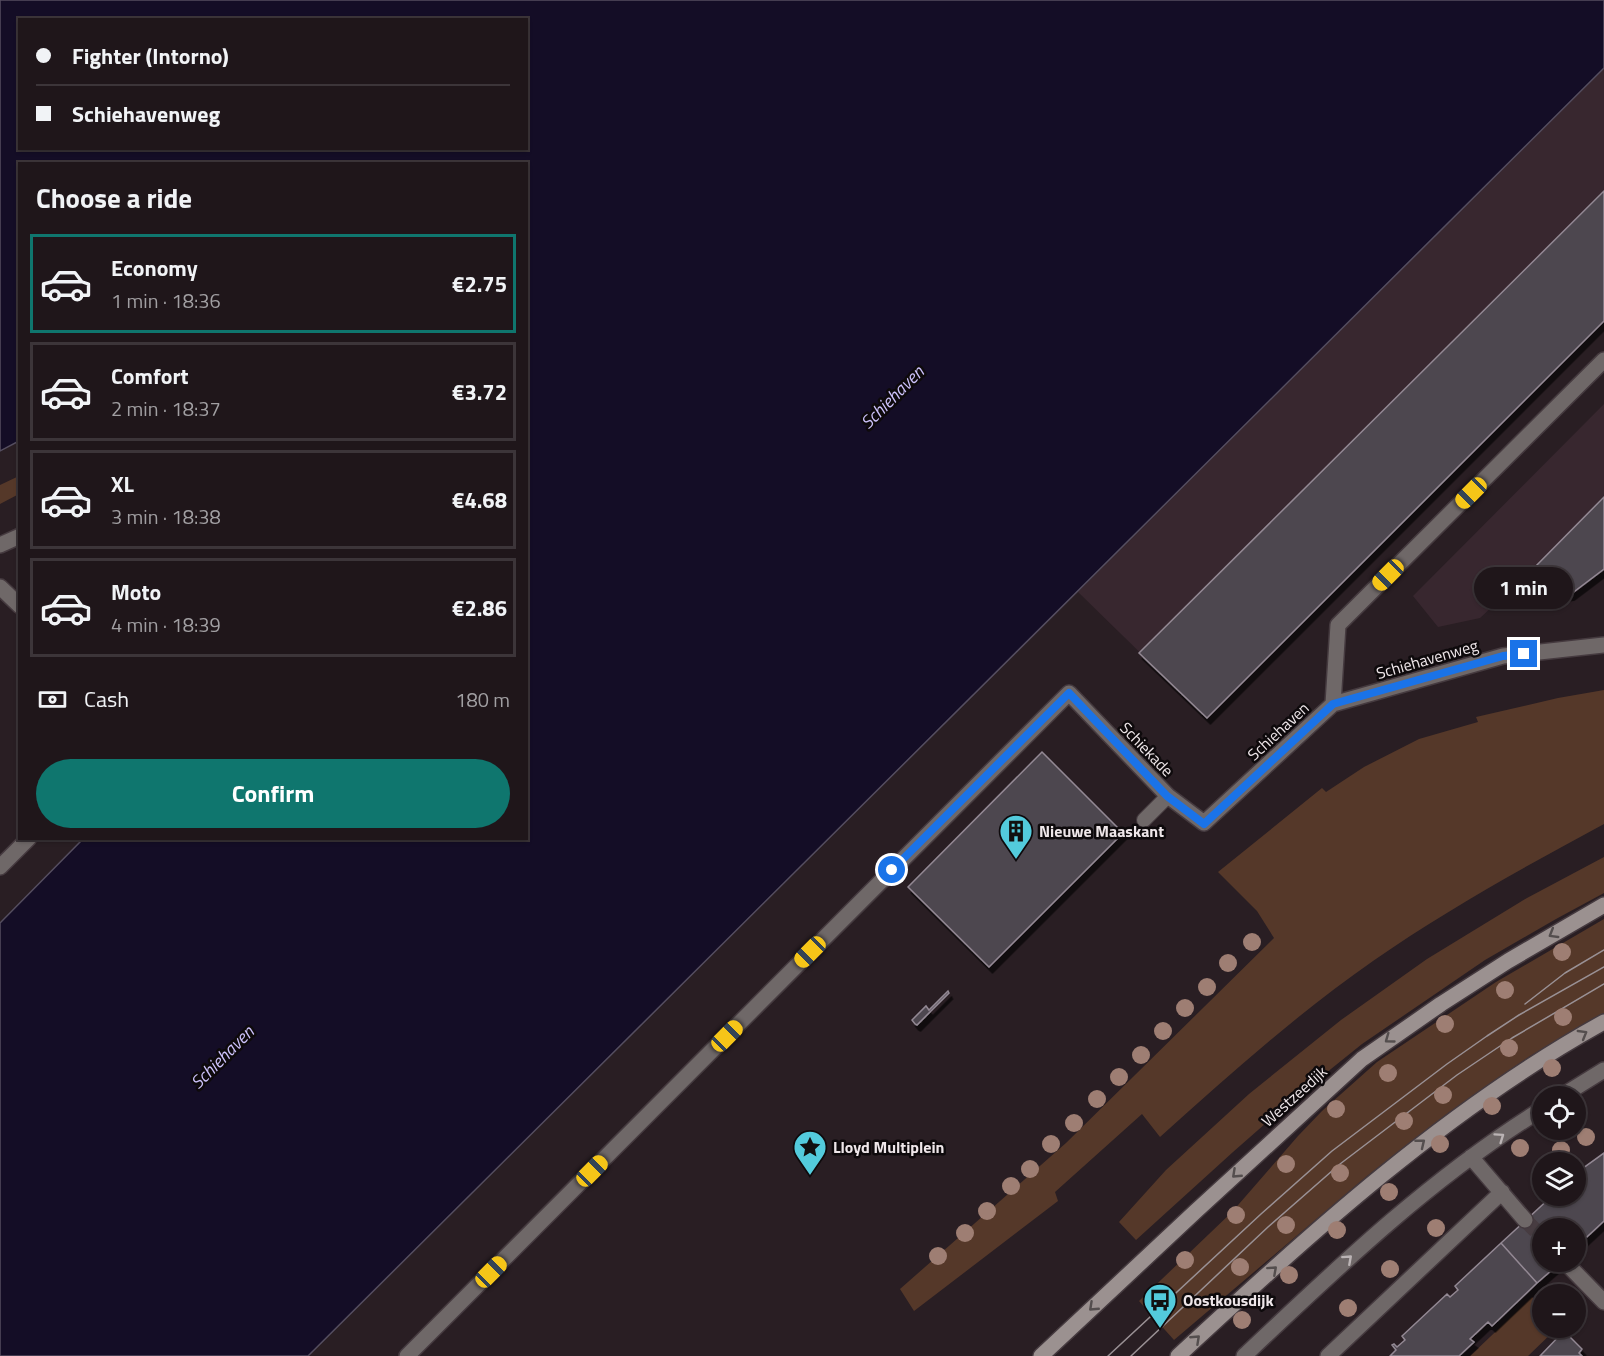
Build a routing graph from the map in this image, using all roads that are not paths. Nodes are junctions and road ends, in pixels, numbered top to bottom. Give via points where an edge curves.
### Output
1 (1604, 360) edge
2 (18, 537) edge
3 (0, 545) edge
4 (0, 587) edge
5 (18, 604) edge
6 (1604, 645) edge
7 (1333, 704) junction
8 (1167, 796) junction
9 (1144, 820) dead end
10 (1204, 824) joint
11 (26, 840) edge
12 (0, 867) edge
13 (1604, 905) edge
14 (1604, 1022) edge
15 (1604, 1070) edge
16 (1578, 1086) edge
17 (1532, 1116) edge
18 (1472, 1157) junction
19 (1502, 1192) junction
20 (1525, 1220) tunnel mouth
21 (1575, 1272) edge
22 (1604, 1302) edge
23 (407, 1356) edge
24 (1041, 1356) edge
25 (1178, 1356) edge
26 (1244, 1356) edge
27 (1328, 1356) edge

1 - 7 street, Schiehaven via 1338,625
2 - 3 street
4 - 5 street
6 - 7 street, Schiehavenweg via 1503,656
7 - 10 street, Schiehaven
8 - 9 lane
8 - 10 street, Schiekade
8 - 23 street, Schiekade via 1069,693
11 - 12 street
13 -> 24 main road, Westzeedijk via 1499,967 1362,1059
25 -> 14 main road via 1430,1136 1525,1070
15 - 16 street
18 -> 17 street
18 - 19 street
26 -> 18 street via 1394,1218
19 - 20 street
19 - 27 street
21 - 22 street

